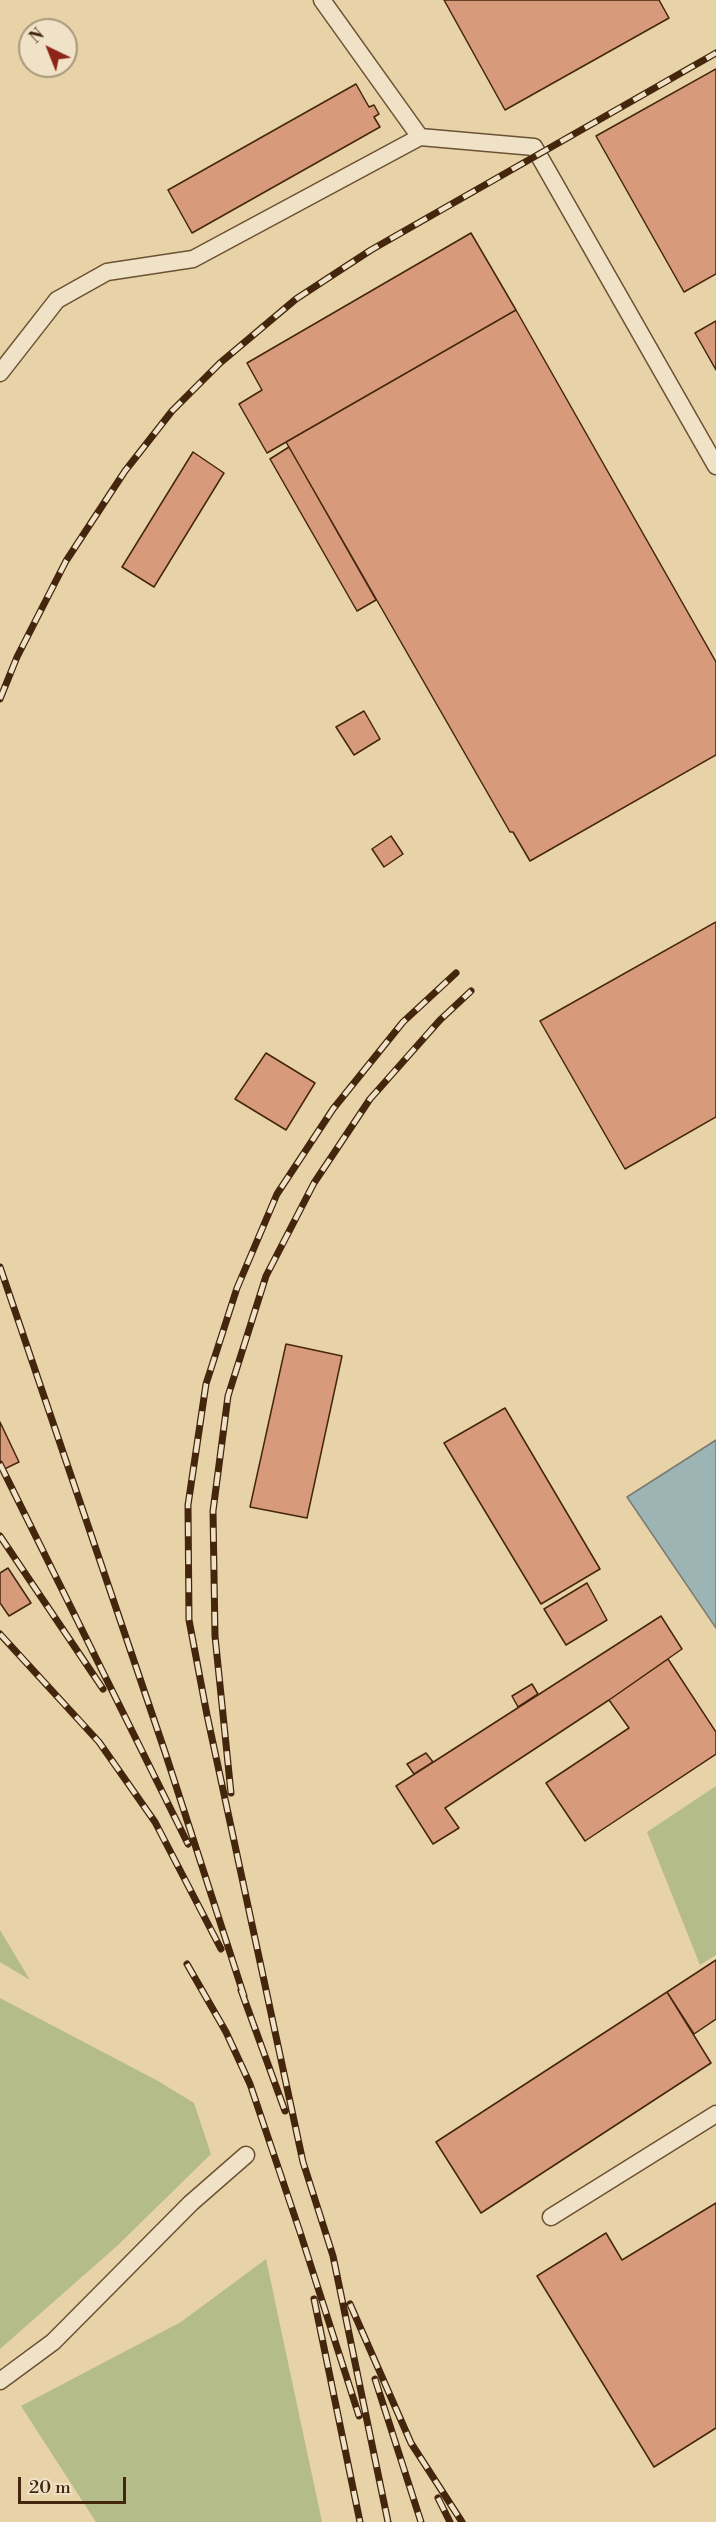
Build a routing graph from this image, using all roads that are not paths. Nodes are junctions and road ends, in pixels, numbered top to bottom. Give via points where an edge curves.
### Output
1 (322, 0) edge
2 (420, 137) junction
3 (0, 373) edge
4 (716, 466) edge
5 (716, 2114) edge
6 (246, 2155) dead end
7 (551, 2217) dead end
8 (0, 2381) edge

1 - 2 lane
2 - 3 lane via 193,259 107,272 57,300
2 - 4 lane via 534,147
5 - 7 lane
6 - 8 lane via 190,2203 53,2342

